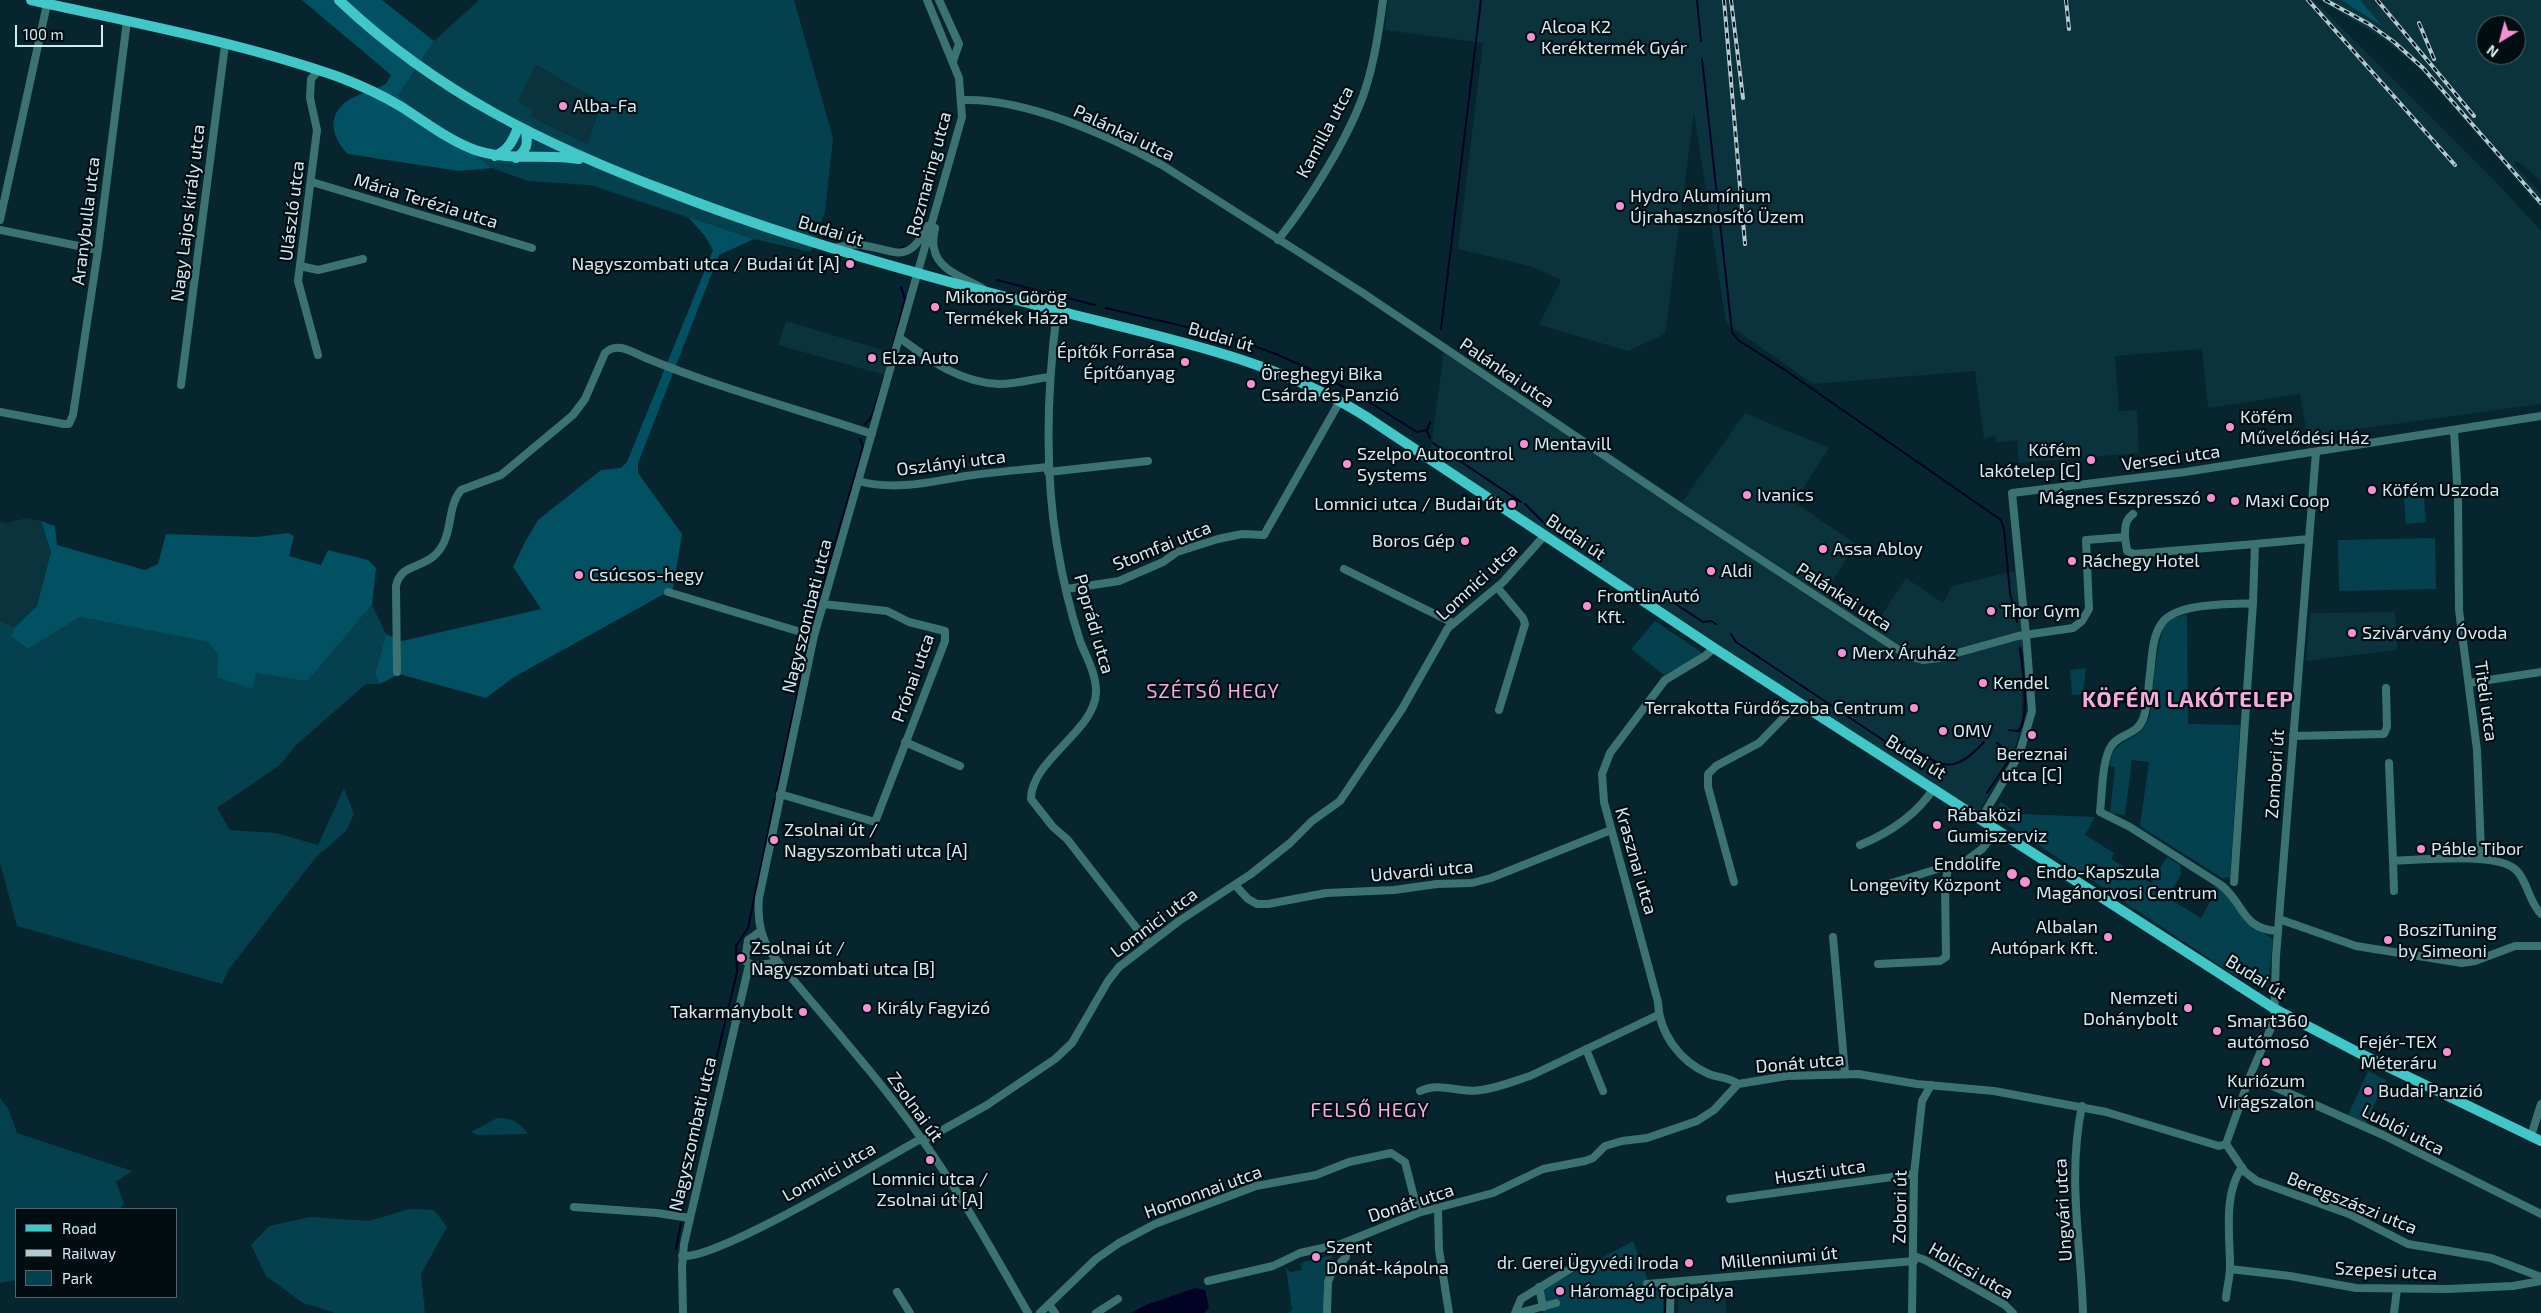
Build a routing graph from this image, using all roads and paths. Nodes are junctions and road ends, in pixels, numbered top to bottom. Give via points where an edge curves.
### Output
1 (31, 0) edge
2 (339, 0) edge
3 (927, 0) edge
4 (939, 0) edge
5 (1383, 0) edge
6 (47, 4) junction
7 (127, 21) junction
8 (225, 45) junction
9 (953, 61) junction
10 (318, 71) junction
11 (963, 100) junction
12 (522, 130) junction
13 (495, 156) junction
14 (516, 158) junction
15 (593, 161) junction
16 (312, 182) junction
17 (935, 214) junction
18 (0, 220) edge
19 (0, 230) edge
20 (1278, 240) junction
21 (532, 248) dead end
22 (828, 248) junction
23 (98, 250) junction
24 (363, 259) dead end
25 (300, 266) junction
26 (918, 272) junction
27 (991, 292) junction
28 (1057, 310) junction
29 (900, 338) junction
30 (318, 355) dead end
31 (1050, 377) junction
32 (181, 385) dead end
33 (1340, 401) junction
34 (0, 412) edge
35 (2541, 416) edge
36 (2454, 431) junction
37 (872, 434) junction
38 (2316, 452) junction
39 (1148, 460) dead end
40 (1048, 470) junction
41 (858, 481) junction
42 (2134, 514) dead end
43 (1544, 536) junction
44 (2125, 538) junction
45 (2309, 539) junction
46 (2255, 544) junction
47 (1344, 569) dead end
48 (1497, 587) junction
49 (1067, 589) junction
50 (668, 592) dead end
51 (2253, 603) junction
52 (823, 604) junction
53 (1453, 623) junction
54 (2026, 635) junction
55 (814, 636) junction
56 (1714, 648) junction
57 (397, 672) dead end
58 (2541, 672) edge
59 (2469, 683) junction
60 (2386, 688) dead end
61 (1799, 702) junction
62 (1499, 710) dead end
63 (2293, 736) junction
64 (905, 742) junction
65 (2389, 763) dead end
66 (960, 766) dead end
67 (1934, 788) junction
68 (780, 794) junction
69 (1981, 819) junction
70 (1997, 829) junction
71 (1611, 830) junction
72 (1860, 845) dead end
73 (2486, 859) junction
74 (2393, 861) junction
75 (1948, 868) junction
76 (1734, 882) dead end
77 (2234, 882) dead end
78 (1235, 885) junction
79 (1872, 888) dead end
80 (2394, 891) dead end
81 (2541, 914) edge
82 (2279, 919) junction
83 (760, 931) junction
84 (2278, 931) junction
85 (1833, 937) dead end
86 (1149, 944) junction
87 (2541, 946) edge
88 (778, 962) junction
89 (1878, 964) dead end
90 (749, 965) junction
91 (2275, 1009) junction
92 (1658, 1015) junction
93 (1586, 1049) junction
94 (1845, 1073) junction
95 (2250, 1076) junction
96 (1738, 1084) junction
97 (1917, 1084) junction
98 (1931, 1085) junction
99 (1420, 1091) dead end
100 (1603, 1091) dead end
101 (1922, 1101) junction
102 (2541, 1104) edge
103 (2082, 1106) junction
104 (2531, 1136) junction
105 (922, 1140) junction
106 (2541, 1141) edge
107 (2226, 1144) junction
108 (2242, 1167) junction
109 (1914, 1174) junction
110 (1730, 1200) dead end
111 (574, 1207) dead end
112 (1438, 1210) junction
113 (1418, 1213) junction
114 (2541, 1214) edge
115 (690, 1218) junction
116 (1347, 1242) junction
117 (682, 1256) junction
118 (1914, 1259) junction
119 (1580, 1263) dead end
120 (2230, 1270) junction
121 (2541, 1277) edge
122 (1208, 1280) dead end
123 (2541, 1281) edge
124 (1671, 1282) junction
125 (1647, 1284) dead end
126 (1539, 1287) junction
127 (2397, 1289) junction
128 (897, 1292) dead end
129 (2226, 1298) dead end
130 (1118, 1299) dead end
131 (1556, 1303) dead end
132 (1049, 1305) junction
133 (1543, 1307) junction
134 (683, 1313) edge
135 (910, 1313) edge
136 (1028, 1313) edge
137 (1040, 1313) edge
138 (1055, 1313) edge
139 (1096, 1313) edge
140 (1327, 1313) edge
141 (1449, 1313) edge
142 (1516, 1313) edge
143 (1670, 1313) edge
144 (1912, 1313) edge
145 (2013, 1313) edge
146 (2083, 1313) edge
147 (2394, 1313) edge

1 - 6 main road
2 - 12 main road, Budai út via 397,51 473,102
3 - 9 street, Rozmaring utca
4 - 9 street via 959,44
5 - 20 street, Kamilla utca via 1374,60 1356,112 1333,157
6 - 7 main road
6 - 18 street
7 - 8 main road
7 - 23 street, Aranybulla utca
8 - 10 main road
8 - 32 street, Nagy Lajos király utca
9 - 11 street, Rozmaring utca
10 - 13 main road via 374,91 455,140
10 - 16 street, Ulászló utca via 311,79 310,98 317,130
11 - 17 street, Rozmaring utca via 961,124
11 - 20 street, Palánkai utca via 1015,105 1127,147 1182,177
12 - 13 main road via 502,153
12 - 14 main road via 528,143 525,151
12 - 15 main road, Budai út
13 - 14 main road
14 - 15 main road via 555,156
15 - 22 main road, Budai út via 700,204
16 - 21 street, Mária Terézia utca
16 - 25 street, Ulászló utca
17 - 22 street via 920,242 906,252 859,244
17 - 26 street, Rozmaring utca
17 - 27 street via 933,246 938,260 946,268
19 - 23 street
20 - 54 street, Palánkai utca via 1363,293 1908,656 1923,660 1939,658
22 - 26 main road, Budai út
23 - 34 street, Aranybulla utca via 69,424
24 - 25 street via 318,270
25 - 30 street, Ulászló utca via 298,281
26 - 27 main road, Budai út
26 - 29 street, Nagyszombati utca
27 - 28 main road, Budai út
28 - 31 street, Poprádi utca
28 - 33 main road, Budai út via 1240,358 1306,383
29 - 31 street via 936,365 966,378 999,384
29 - 37 street, Nagyszombati utca
31 - 40 street, Poprádi utca
33 - 43 main road, Budai út
33 - 49 street, Stomfai utca via 1264,535 1242,534 1218,539 1177,552 1163,562 1119,581
35 - 36 street, Verseci utca
36 - 38 street, Verseci utca
36 - 59 street, Titeli utca via 2459,610
37 - 41 street, Nagyszombati utca
37 - 57 street via 677,370 622,347 610,348 602,358 585,400 573,415 500,475 461,490 455,500 442,548 435,556 400,575 396,586
38 - 45 street, Zombori út
38 - 54 street, Verseci utca via 2012,493
39 - 40 street, Oszlányi utca
40 - 41 street, Oszlányi utca via 966,476 908,486
40 - 49 street, Poprádi utca via 1057,545
41 - 52 street, Nagyszombati utca
42 - 44 street via 2125,524
43 - 48 street, Lomnici utca
43 - 56 main road, Budai út
44 - 46 street via 2127,551 2134,554
44 - 54 street via 2086,540 2090,602 2082,621 2068,630
45 - 46 street
45 - 63 street, Zombori út
46 - 51 street
47 - 53 street
48 - 53 street, Lomnici utca
48 - 62 street via 1525,624
49 - 86 street, Poprádi utca via 1080,640 1095,679 1096,697 1084,720 1038,779 1032,799
50 - 55 street
51 - 77 street
51 - 84 street via 2185,609 2174,612 2162,624 2153,648 2142,722 2135,731 2110,747 2100,812 2130,827 2226,889 2254,925
52 - 55 street, Nagyszombati utca
52 - 64 street, Prónai utca via 887,611 908,622 945,630 942,650
53 - 78 street, Lomnici utca via 1435,647 1402,710 1345,795
54 - 69 street via 2032,702 2027,732 2019,755
55 - 68 street, Nagyszombati utca
56 - 61 main road, Budai út
56 - 71 street, Krasznai utca via 1663,683 1607,758 1602,774
58 - 59 street
59 - 73 street, Titeli utca via 2477,750 2480,851
60 - 63 street via 2387,728 2384,734
61 - 67 main road, Budai út
61 - 76 street via 1760,742 1716,766 1708,774 1708,787
63 - 82 street, Zombori út
64 - 66 street, Prónai utca
64 - 68 street, Prónai utca via 876,822
65 - 74 street
67 - 69 main road, Budai út
67 - 72 street via 1923,803 1890,831
68 - 83 street, Nagyszombati utca via 758,898
69 - 70 main road, Budai út
70 - 75 street via 1975,855
70 - 91 main road, Budai út
71 - 78 street, Udvardi utca via 1472,883 1326,893 1268,904 1257,904 1248,899
71 - 92 street, Krasznai utca via 1649,966
73 - 74 street
73 - 81 street via 2511,865 2517,871
74 - 80 street
75 - 79 street
75 - 89 street via 1945,886 1946,957 1940,962
78 - 86 street, Lomnici utca
82 - 84 street, Zombori út
82 - 87 street via 2356,946 2462,963 2515,946
83 - 88 street, Zsolnai út
83 - 90 street, Nagyszombati utca via 747,944 744,957
84 - 91 street, Zombori út
85 - 94 street
86 - 105 street, Lomnici utca via 1114,972 1072,1043 1061,1054 987,1105
88 - 90 street via 764,966
88 - 105 street, Zsolnai út via 866,1066
90 - 115 street, Nagyszombati utca
91 - 95 street via 2274,1021
91 - 104 main road, Budai út
92 - 93 street
92 - 96 street, Krasznai utca via 1670,1042 1686,1059 1711,1075 1728,1078
93 - 99 street via 1530,1076 1481,1090 1438,1086
93 - 100 street
94 - 96 street, Donát utca via 1788,1076
94 - 97 street, Donát utca
95 - 107 street
95 - 114 street, Lublói utca via 2383,1135
96 - 112 street, Donát utca via 1714,1110 1697,1121 1647,1138 1605,1146 1593,1158 1544,1169 1501,1190
97 - 98 street, Donát utca
97 - 101 street, Zobori út
98 - 101 street, Zobori út
98 - 103 street, Donát utca via 1988,1090
101 - 109 street, Zobori út
102 - 104 street
103 - 107 street, Donát utca via 2218,1146
103 - 146 street, Ungvári utca via 2075,1139 2074,1179
104 - 106 main road, Budai út
105 - 117 street, Lomnici utca via 700,1256
105 - 136 street, Zsolnai út via 967,1208
107 - 108 street, Beregszászi utca
108 - 120 street via 2234,1180 2229,1216
108 - 121 street, Beregszászi utca via 2257,1181 2348,1214 2408,1244 2491,1258
109 - 110 street, Huszti utca
109 - 118 street, Zobori út
111 - 115 street
112 - 113 street, Donát utca
112 - 141 street via 1439,1250
113 - 116 street, Donát utca
113 - 132 street, Homonnai utca via 1405,1162 1391,1153 1370,1157 1316,1175 1256,1186 1155,1224 1108,1250
115 - 117 street, Nagyszombati utca
116 - 122 street, Donát utca via 1300,1252 1260,1270
116 - 140 street via 1346,1257 1332,1272 1328,1282
117 - 134 street, Nagyszombati utca
118 - 124 street, Millenniumi út
118 - 144 street, Zobori út
118 - 145 street, Holicsi utca via 1925,1260 2005,1305
119 - 126 street
120 - 127 street, Szepesi utca via 2290,1276 2348,1287
120 - 129 street
123 - 127 street, Szepesi utca via 2513,1286
124 - 125 street, Millenniumi út
124 - 143 street
126 - 133 street
126 - 142 street via 1521,1299
127 - 147 street
128 - 135 street
130 - 139 street
131 - 133 street
132 - 137 street, Homonnai utca
132 - 138 street
133 - 142 street

